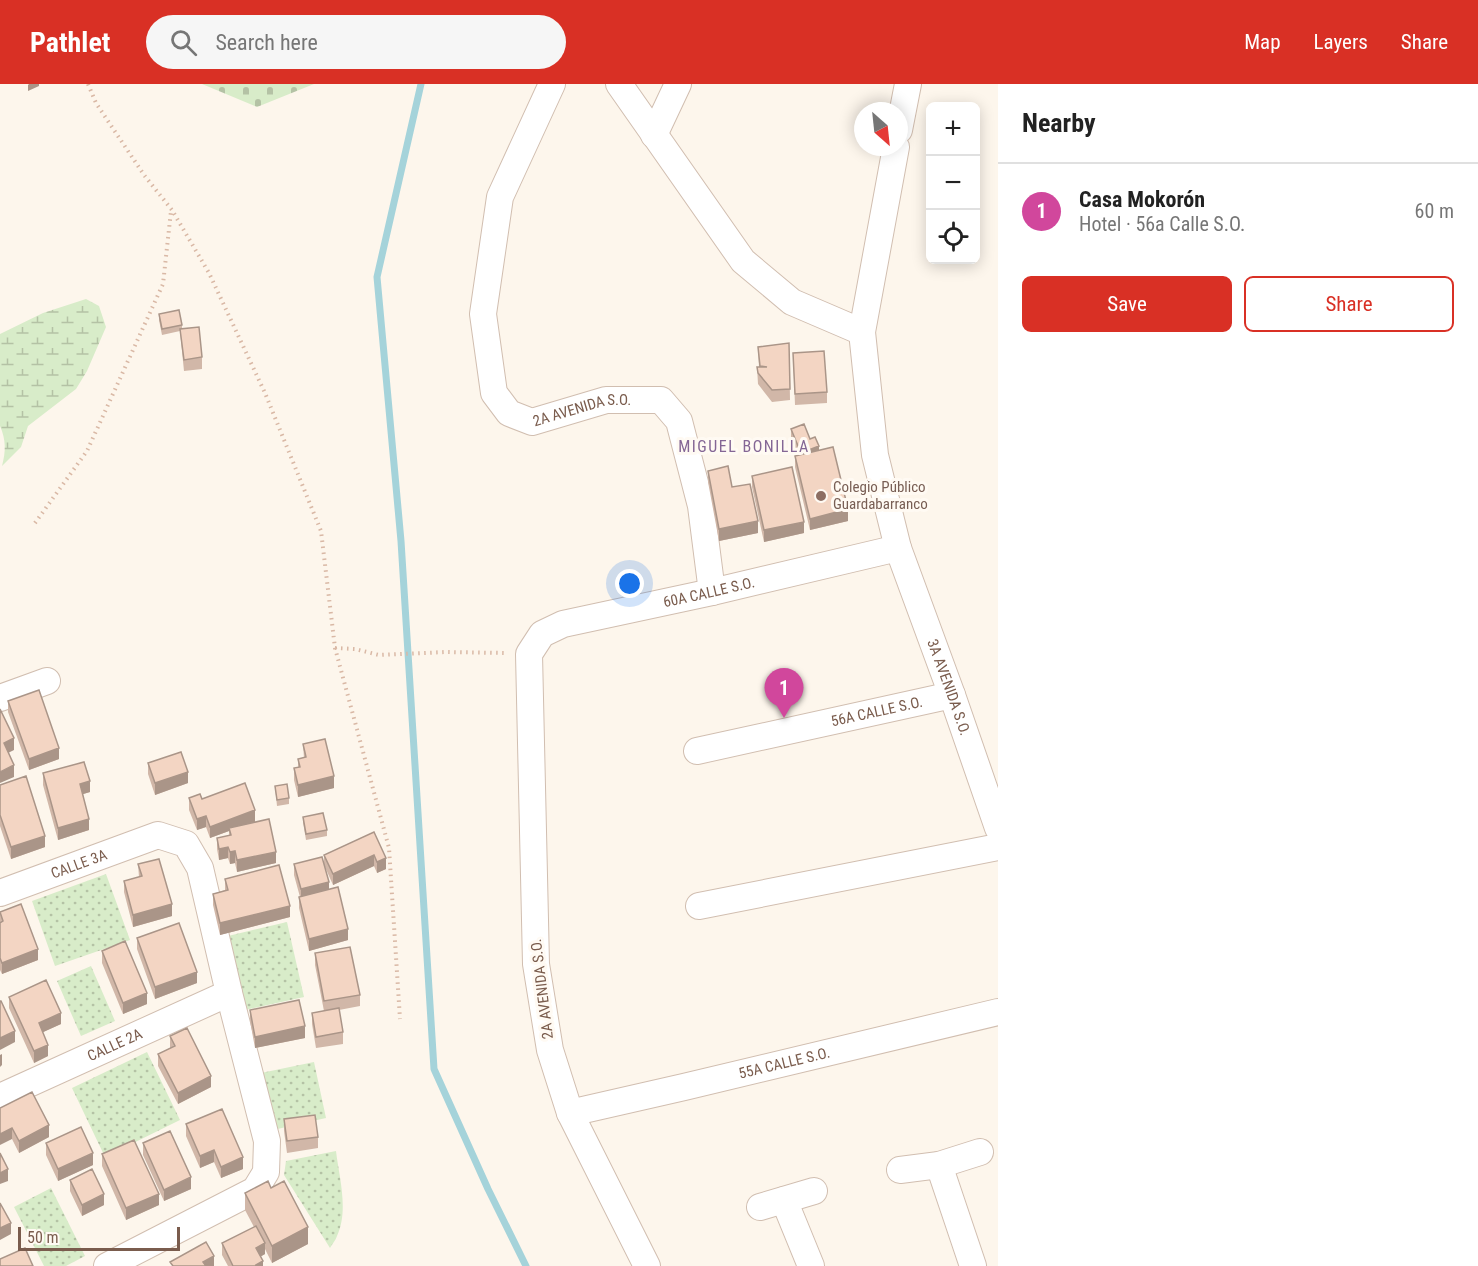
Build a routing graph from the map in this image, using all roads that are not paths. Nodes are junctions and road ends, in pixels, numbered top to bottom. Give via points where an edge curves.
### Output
1 (552, 84) edge
2 (619, 84) edge
3 (678, 84) edge
4 (908, 84) edge
5 (904, 102) edge
6 (654, 135) junction
7 (894, 156) edge
8 (862, 332) junction
9 (898, 548) junction
10 (712, 592) junction
11 (529, 654) joint
12 (47, 681) dead end
13 (952, 695) junction
14 (0, 698) edge
15 (697, 751) dead end
16 (998, 828) edge
17 (998, 847) edge
18 (0, 893) edge
19 (699, 906) dead end
20 (229, 993) junction
21 (998, 1012) edge
22 (0, 1097) edge
23 (570, 1113) junction
24 (980, 1152) dead end
25 (939, 1165) junction
26 (900, 1170) dead end
27 (814, 1191) dead end
28 (107, 1266) edge
29 (647, 1266) edge
30 (811, 1266) edge
31 (973, 1266) edge

1 - 10 street, 2A AVENIDA S.O. via 500,196 483,314 494,393 509,413 532,422 606,400 661,400 682,432 701,506
2 - 6 street
3 - 6 street
4 - 5 street
6 - 8 street via 743,261 792,302
7 - 8 street
8 - 9 street, 3A AVENIDA S.O. via 874,455
9 - 10 street, 60A CALLE S.O.
9 - 13 street, 3A AVENIDA S.O.
10 - 11 street, 60A CALLE S.O. via 563,624 542,634
11 - 23 street, 2A AVENIDA S.O. via 536,964 550,1050
12 - 14 street
13 - 15 street, 56A CALLE S.O.
13 - 16 street, 3A AVENIDA S.O.
17 - 19 street
18 - 20 street, CALLE 3A via 158,836 186,844 200,868
20 - 22 street, CALLE 2A
20 - 28 street via 267,1141 266,1172 255,1190
21 - 23 street, 55A CALLE S.O.
23 - 29 street, 2A AVENIDA S.O.
24 - 25 street
25 - 26 street
25 - 31 street
27 - 30 street via 772,1204

